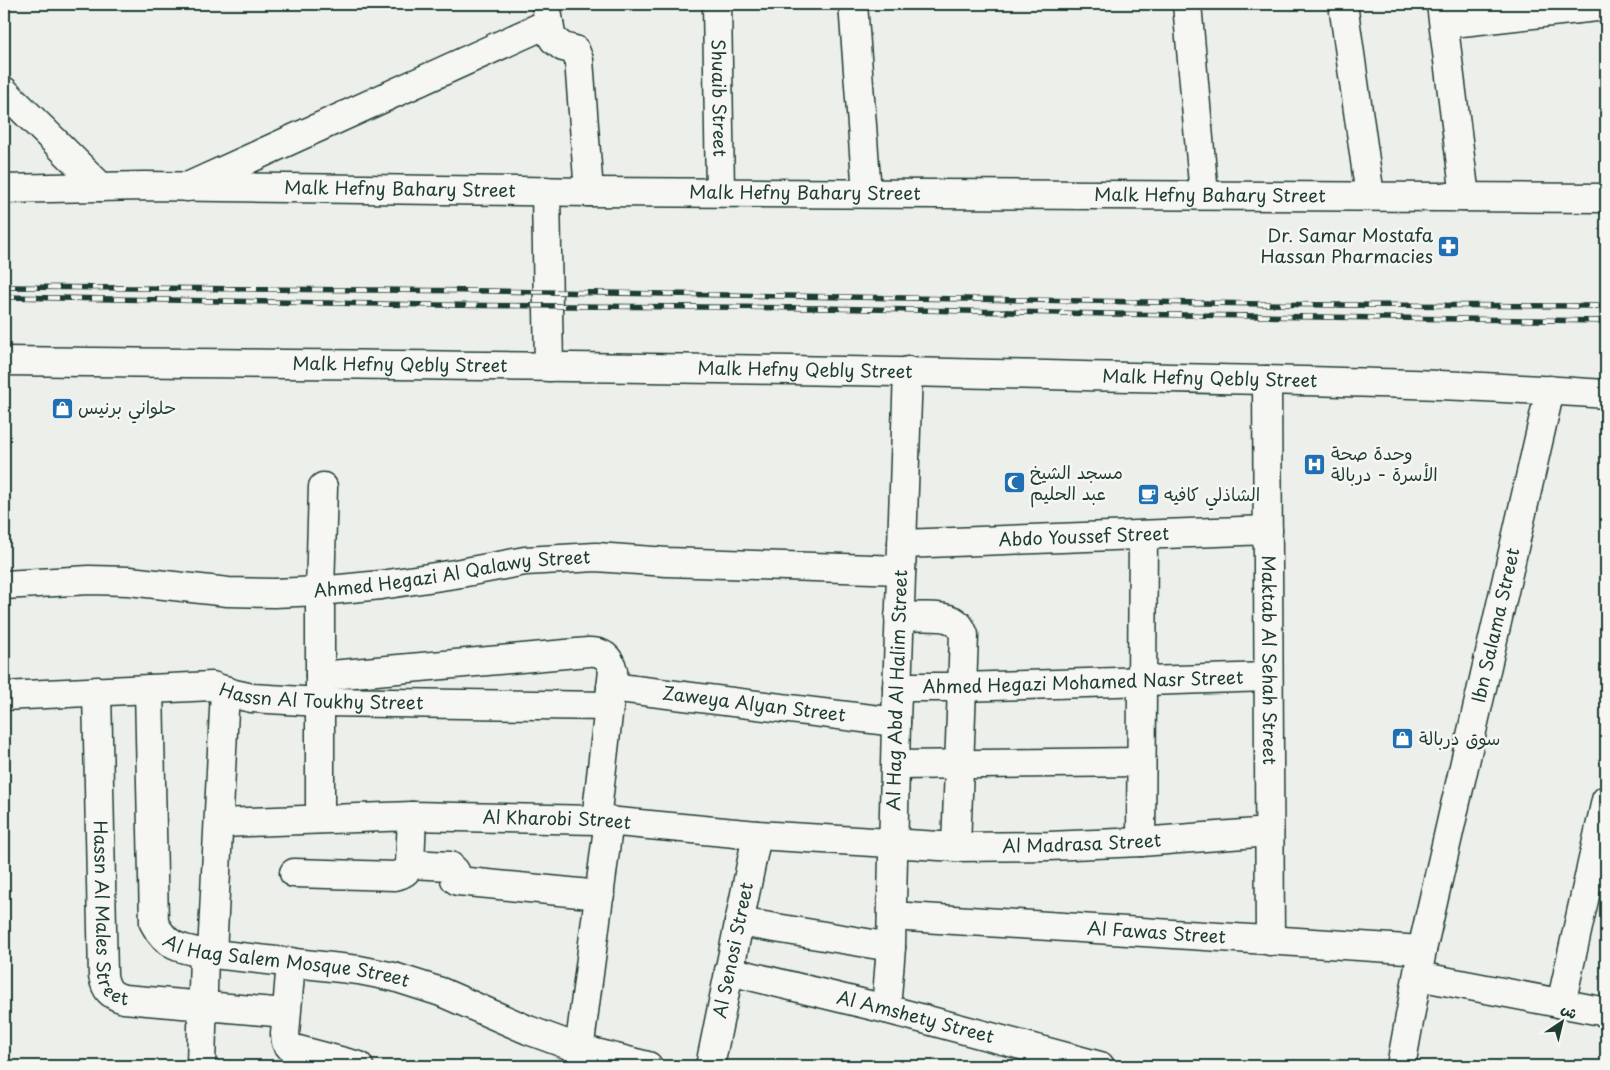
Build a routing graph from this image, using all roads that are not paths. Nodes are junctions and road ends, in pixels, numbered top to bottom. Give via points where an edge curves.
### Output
1 (717, 4) edge
2 (853, 4) edge
3 (1187, 4) edge
4 (1344, 4) edge
5 (1606, 6) edge
6 (548, 14) edge
7 (1442, 14) edge
8 (4, 91) edge
9 (101, 187) junction
10 (187, 187) junction
11 (4, 189) edge
12 (546, 191) junction
13 (589, 192) junction
14 (720, 192) junction
15 (867, 193) junction
16 (1204, 195) junction
17 (1370, 196) junction
18 (1465, 197) junction
19 (1606, 198) edge
20 (4, 361) edge
21 (549, 367) junction
22 (908, 371) junction
23 (1267, 380) junction
24 (1550, 390) junction
25 (1606, 394) edge
26 (323, 487) dead end
27 (1268, 530) junction
28 (1143, 535) junction
29 (901, 557) junction
30 (4, 585) edge
31 (320, 591) junction
32 (899, 616) junction
33 (1268, 677) junction
34 (1142, 681) junction
35 (897, 687) junction
36 (962, 687) junction
37 (149, 689) junction
38 (320, 689) junction
39 (225, 690) junction
40 (97, 691) junction
41 (4, 696) edge
42 (610, 697) junction
43 (896, 722) junction
44 (1141, 762) junction
45 (896, 766) junction
46 (959, 766) junction
47 (1606, 800) edge
48 (412, 816) junction
49 (320, 819) junction
50 (603, 820) junction
51 (219, 822) junction
52 (1269, 832) junction
53 (757, 834) junction
54 (1141, 842) junction
55 (894, 844) junction
56 (956, 847) junction
57 (410, 864) junction
58 (294, 873) dead end
59 (600, 895) junction
60 (892, 916) junction
61 (739, 922) junction
62 (1270, 941) junction
63 (891, 947) junction
64 (1422, 950) junction
65 (208, 953) junction
66 (291, 962) junction
67 (729, 972) junction
68 (1418, 976) junction
69 (1561, 1004) junction
70 (203, 1005) junction
71 (886, 1009) junction
72 (1606, 1012) edge
73 (286, 1013) junction
74 (1027, 1057) edge
75 (578, 1058) edge
76 (201, 1066) edge
77 (359, 1066) edge
78 (648, 1066) edge
79 (710, 1066) edge
80 (1100, 1066) edge
81 (1402, 1066) edge

1 - 14 street, Shuaib Street
2 - 15 street
3 - 16 street
4 - 17 street
5 - 7 street
6 - 10 street
6 - 13 street via 554,40 563,47 572,48 578,56
7 - 18 street
8 - 9 street
9 - 10 street, Malk Hefny Bahary Street
9 - 11 street, Malk Hefny Bahary Street
10 - 12 street, Malk Hefny Bahary Street
12 - 13 street, Malk Hefny Bahary Street
12 - 21 street
13 - 14 street, Malk Hefny Bahary Street
14 - 15 street, Malk Hefny Bahary Street
15 - 16 street, Malk Hefny Bahary Street
16 - 17 street, Malk Hefny Bahary Street
17 - 18 street, Malk Hefny Bahary Street
18 - 19 street, Malk Hefny Bahary Street
20 - 21 street, Malk Hefny Qebly Street
21 - 22 street, Malk Hefny Qebly Street
22 - 23 street, Malk Hefny Qebly Street
22 - 29 street, Al Hag Abd Al Halim Street
23 - 24 street, Malk Hefny Qebly Street
23 - 27 street, Maktab Al Sehah Street
24 - 25 street, Malk Hefny Qebly Street
24 - 64 street, Ibn Salama Street
26 - 31 street
27 - 28 street, Abdo Youssef Street
27 - 33 street, Maktab Al Sehah Street
28 - 29 street, Abdo Youssef Street
28 - 34 street
29 - 31 street, Ahmed Hegazi Al Qalawy Street via 667,562 596,557 526,562 390,584
29 - 32 street, Al Hag Abd Al Halim Street
30 - 31 street, Ahmed Hegazi Al Qalawy Street via 89,580 228,592
31 - 38 street
32 - 35 street, Al Hag Abd Al Halim Street
32 - 36 street via 954,620 964,635
33 - 34 street, Ahmed Hegazi Mohamed Nasr Street
33 - 52 street, Maktab Al Sehah Street
34 - 36 street, Ahmed Hegazi Mohamed Nasr Street
34 - 44 street
35 - 36 street, Ahmed Hegazi Mohamed Nasr Street
35 - 43 street, Al Hag Abd Al Halim Street
36 - 46 street
37 - 39 street, Hassn Al Toukhy Street via 212,686
37 - 40 street, Hassn Al Toukhy Street
37 - 65 street, Al Hag Salem Mosque Street via 154,922 167,941 181,949
38 - 39 street, Hassn Al Toukhy Street via 252,698
38 - 42 street, Hassn Al Toukhy Street
38 - 42 street via 597,652 611,662
38 - 49 street
39 - 51 street
40 - 41 street, Hassn Al Toukhy Street
40 - 70 street, Hassn Al Males Street via 105,987 113,996 124,999
42 - 43 street, Zaweya Alyan Street
42 - 50 street
43 - 45 street, Al Hag Abd Al Halim Street
44 - 46 street
44 - 54 street
45 - 46 street
45 - 55 street, Al Hag Abd Al Halim Street
46 - 56 street
47 - 69 street
48 - 49 street, Al Kharobi Street
48 - 50 street, Al Kharobi Street
48 - 57 street
49 - 51 street, Al Kharobi Street
50 - 53 street, Al Kharobi Street
50 - 59 street
51 - 65 street
52 - 54 street, Al Madrasa Street
52 - 62 street, Maktab Al Sehah Street
53 - 55 street, Al Kharobi Street
53 - 61 street, Al Senosi Street
54 - 56 street, Al Madrasa Street
55 - 56 street, Al Madrasa Street
55 - 60 street, Al Hag Abd Al Halim Street
57 - 58 street via 407,871 395,876
57 - 59 street via 450,866 458,882
59 - 75 street
60 - 62 street, Al Fawas Street
60 - 63 street, Al Hag Abd Al Halim Street
61 - 63 street
61 - 67 street, Al Senosi Street
62 - 64 street, Al Fawas Street
63 - 71 street, Al Hag Abd Al Halim Street
64 - 68 street, Ibn Salama Street
65 - 66 street, Al Hag Salem Mosque Street
65 - 70 street
66 - 73 street
66 - 75 street, Al Hag Salem Mosque Street via 394,977 441,992 528,1030
67 - 71 street, Al Amshety Street
67 - 79 street, Al Senosi Street
68 - 69 street
68 - 81 street, Ibn Salama Street
69 - 72 street
70 - 73 street, Hassn Al Males Street
70 - 76 street
71 - 74 street, Al Amshety Street
73 - 77 street via 286,1042 291,1048
74 - 80 street, Al Amshety Street
75 - 78 street, Al Hag Salem Mosque Street

